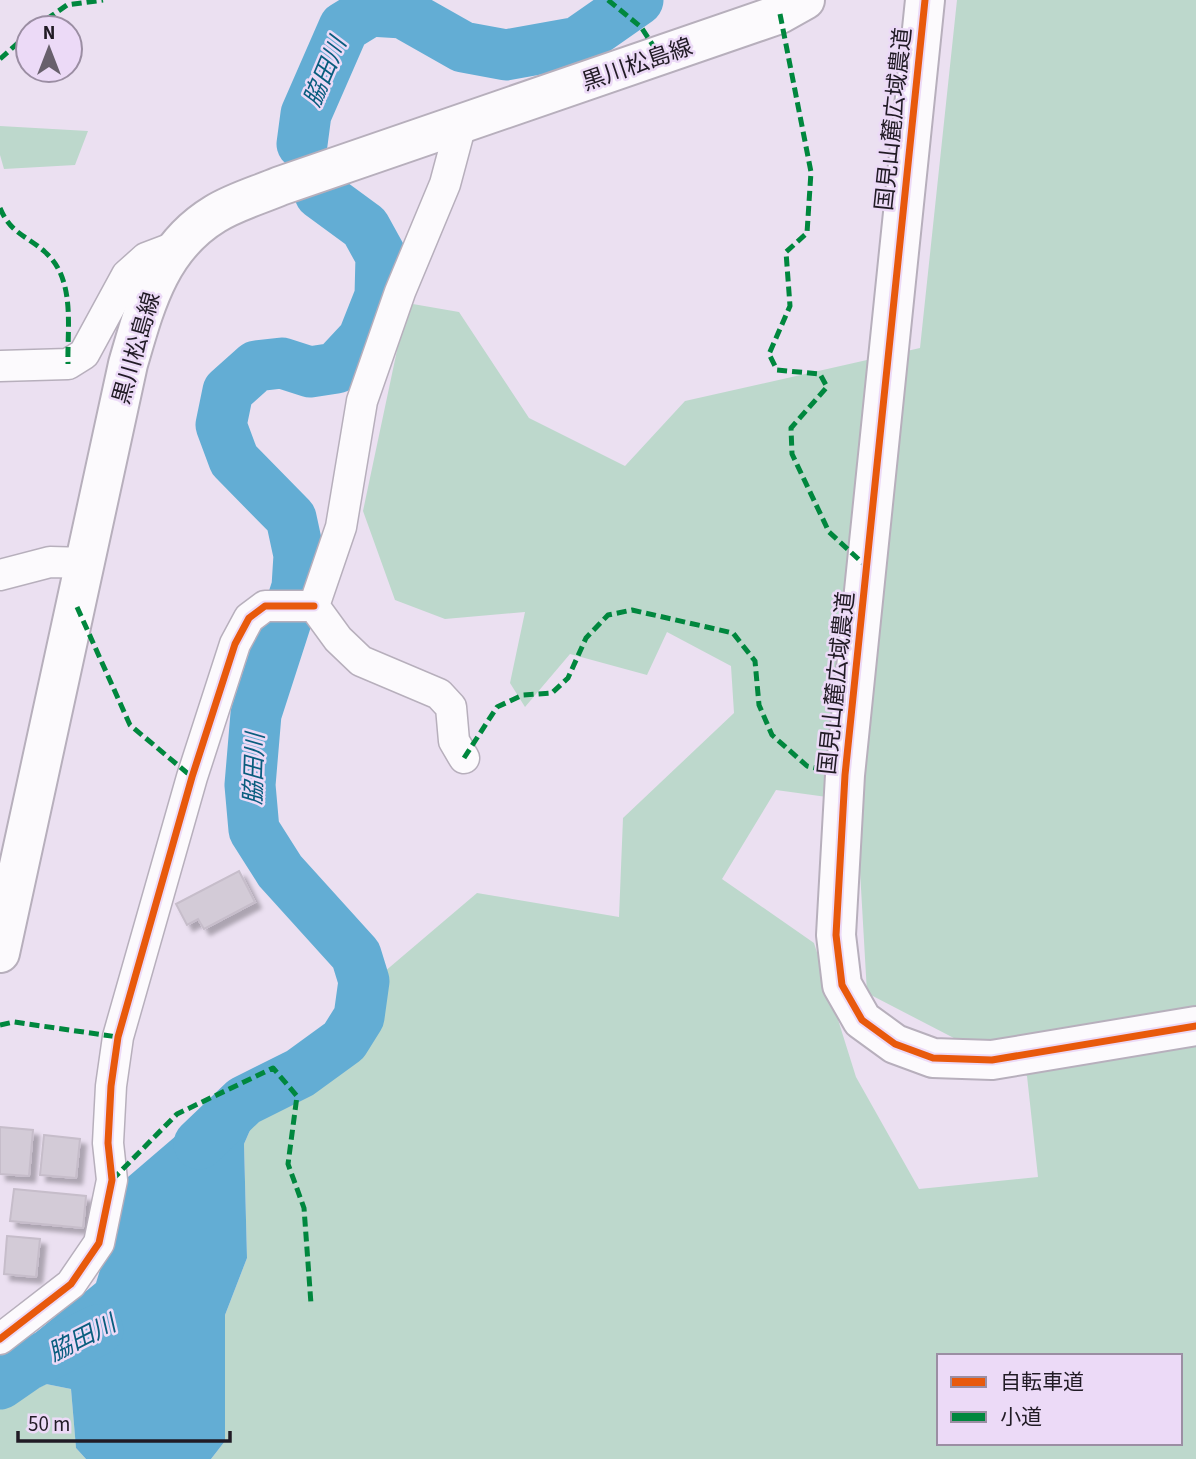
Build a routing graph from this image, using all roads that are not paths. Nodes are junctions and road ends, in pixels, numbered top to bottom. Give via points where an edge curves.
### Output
1 (805, 0) edge
2 (925, 0) edge
3 (461, 124) junction
4 (175, 247) junction
5 (0, 366) edge
6 (86, 563) junction
7 (0, 575) edge
8 (314, 606) junction
9 (464, 758) dead end
10 (0, 953) edge
11 (1196, 1026) edge
12 (0, 1339) edge

1 - 3 main road, 黒川松島線 via 780,14
2 - 11 main road, 国見山麓広域農道 via 845,775 836,935 842,985 862,1020 895,1044 933,1058 992,1059
3 - 4 main road, 黒川松島線 via 236,204 215,214
3 - 8 street via 445,184 362,401 341,527
4 - 5 street via 146,258 127,275 84,354 68,364
4 - 6 main road, 黒川松島線 via 150,290 128,364
6 - 7 street via 50,562
6 - 10 main road, 黒川松島線
8 - 9 street via 338,639 362,661 439,694 451,706 454,741
8 - 12 street via 265,606 250,618 235,644 118,1037 108,1143 112,1180 99,1243 71,1284

